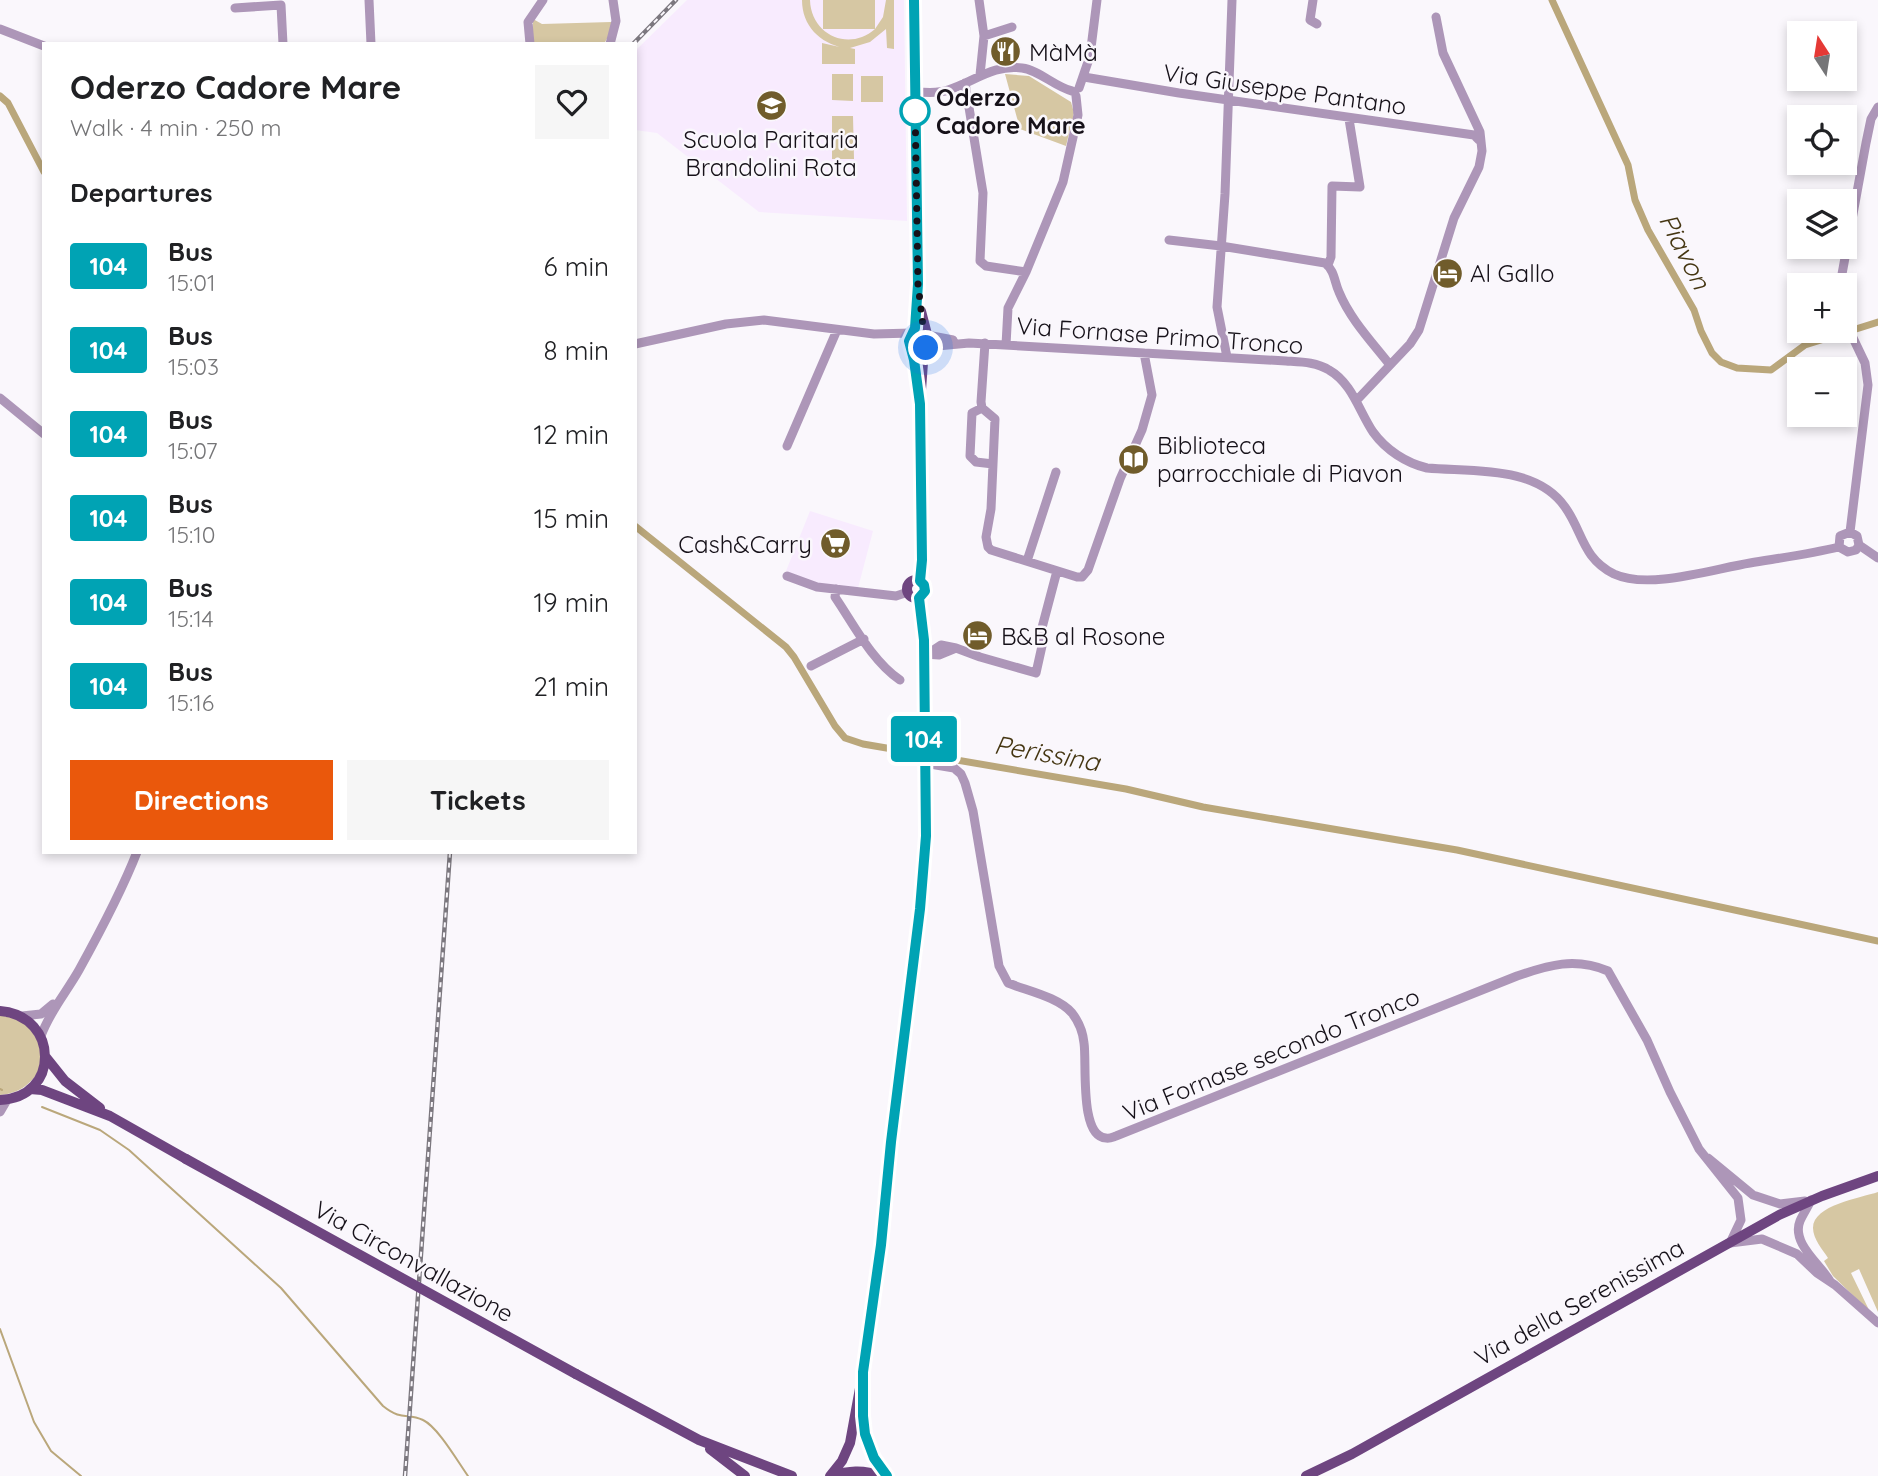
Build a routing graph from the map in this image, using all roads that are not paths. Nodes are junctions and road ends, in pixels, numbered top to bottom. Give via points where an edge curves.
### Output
1 (369, 0) edge
2 (543, 0) edge
3 (613, 0) edge
4 (914, 0) edge
5 (979, 0) edge
6 (1097, 0) edge
7 (1232, 0) edge
8 (1313, 0) edge
9 (258, 3) edge
10 (235, 8) dead end
11 (1436, 18) dead end
12 (1317, 24) dead end
13 (1012, 27) dead end
14 (0, 29) edge
15 (984, 36) junction
16 (283, 42) edge
17 (371, 42) edge
18 (530, 42) edge
19 (611, 42) edge
20 (42, 45) edge
21 (980, 75) junction
22 (1084, 77) junction
23 (965, 83) junction
24 (915, 92) junction
25 (1076, 92) junction
26 (1228, 100) junction
27 (1878, 107) edge
28 (1349, 119) junction
29 (1479, 140) junction
30 (1168, 240) dead end
31 (1221, 246) junction
32 (1328, 265) junction
33 (1026, 272) junction
34 (1842, 273) edge
35 (837, 330) junction
36 (916, 337) junction
37 (969, 343) junction
38 (985, 343) junction
39 (1855, 343) edge
40 (637, 344) edge
41 (1006, 345) junction
42 (925, 348) junction
43 (1144, 353) junction
44 (1227, 357) junction
45 (1390, 365) junction
46 (0, 398) edge
47 (1356, 401) junction
48 (920, 404) junction
49 (982, 408) junction
50 (42, 432) edge
51 (787, 446) dead end
52 (993, 464) junction
53 (1056, 472) dead end
54 (1850, 532) junction
55 (1859, 545) junction
56 (1839, 547) junction
57 (1878, 558) edge
58 (1027, 561) junction
59 (1057, 571) junction
60 (787, 576) dead end
61 (920, 581) junction
62 (835, 589) junction
63 (908, 592) junction
64 (919, 598) junction
65 (864, 639) junction
66 (927, 653) junction
67 (811, 666) dead end
68 (900, 680) dead end
69 (924, 763) junction
70 (136, 854) edge
71 (57, 1001) junction
72 (0, 1011) edge
73 (22, 1016) junction
74 (41, 1036) junction
75 (45, 1056) junction
76 (30, 1089) junction
77 (4, 1100) edge
78 (0, 1112) edge
79 (110, 1116) junction
80 (1707, 1157) junction
81 (1878, 1176) edge
82 (1811, 1200) junction
83 (1730, 1243) junction
84 (1831, 1283) junction
85 (1878, 1323) edge
86 (863, 1372) junction
87 (699, 1440) junction
88 (745, 1476) edge
89 (792, 1476) edge
90 (831, 1476) edge
91 (880, 1476) edge
92 (887, 1476) edge
93 (1306, 1476) edge

1 - 17 street
2 - 18 street via 528,22
3 - 19 street via 616,21
4 - 24 main road
5 - 15 street
6 - 22 street
7 - 26 street
8 - 12 street via 1310,20
9 - 10 street
9 - 16 street via 281,5
11 - 29 street via 1443,53 1480,132
13 - 15 street
14 - 20 street
15 - 21 street
21 - 23 street
21 - 25 street via 1023,68
22 - 25 street
22 - 26 street, Via Giuseppe Pantano
23 - 24 street via 945,91
23 - 33 street via 983,193 980,261
24 - 36 main road
25 - 33 street via 1077,115 1063,182
26 - 28 street, Via Giuseppe Pantano
26 - 31 street
27 - 34 street via 1871,119
28 - 29 street, Via Giuseppe Pantano via 1474,135
28 - 32 street via 1360,187 1332,186
29 - 45 street via 1479,167 1454,218 1423,320 1410,344
30 - 31 street
31 - 32 street
31 - 44 street via 1217,307
32 - 45 street via 1348,311
33 - 41 street via 1008,308
35 - 36 street, Via Fornase Primo Tronco
35 - 40 street, Via Fornase Primo Tronco via 746,321
35 - 51 street
36 - 37 street, Via Fornase Primo Tronco
36 - 42 main road via 916,350
36 - 48 main road
37 - 38 street, Via Fornase Primo Tronco
37 - 42 street, Via Fornase Primo Tronco
38 - 41 street, Via Fornase Primo Tronco
38 - 49 street
39 - 54 street via 1865,363 1868,385
41 - 43 street, Via Fornase Primo Tronco
42 - 48 main road
43 - 44 street, Via Fornase Primo Tronco
43 - 59 street via 1152,395 1088,570 1082,577
44 - 47 street, Via Fornase Primo Tronco via 1322,366 1338,376
45 - 47 street
46 - 50 street
47 - 56 street, Via Fornase Primo Tronco via 1380,439 1413,465 1513,475 1543,486 1566,508 1590,555 1615,574 1631,579 1649,580
48 - 61 main road
49 - 52 street via 995,419
49 - 52 street via 972,413 970,456 976,462
52 - 58 street via 988,547
53 - 58 street
54 - 55 street
54 - 56 street via 1840,536
55 - 56 street via 1848,552
55 - 57 street
58 - 59 street
59 - 66 street via 1036,673 941,645
60 - 62 street
61 - 63 main road via 911,583
61 - 64 main road via 925,591
62 - 63 street via 896,596
62 - 65 street via 835,597
63 - 64 main road
64 - 66 main road
65 - 67 street
65 - 68 street via 887,672
66 - 69 main road
69 - 80 street, Via Fornase secondo Tronco via 954,768 961,774 1003,977 1067,1008 1080,1028 1086,1108 1094,1132 1105,1139 1517,976 1552,964 1576,962 1608,971
69 - 86 main road via 926,836 920,909
70 - 71 street via 109,915
71 - 73 street via 41,1014
71 - 74 street
72 - 73 main road
73 - 74 main road
74 - 75 main road
75 - 76 main road via 41,1074
75 - 79 main road, Via Circonvallazione via 65,1081
76 - 77 main road
76 - 79 main road, Via Circonvallazione
77 - 78 street
79 - 87 main road, Via Circonvallazione, bridge
80 - 82 street, Via Fornase secondo Tronco via 1753,1195 1780,1203
80 - 83 street, Via Fornase secondo Tronco via 1741,1205 1741,1220
81 - 82 main road, Via della Serenissima
82 - 83 main road, Via della Serenissima
82 - 84 street via 1798,1232
83 - 84 street via 1762,1239 1777,1244 1797,1254
83 - 93 main road, Via della Serenissima
84 - 85 street
86 - 90 main road via 850,1443
86 - 92 main road via 865,1434
87 - 88 main road, Via Circonvallazione
87 - 89 main road, Via Circonvallazione
90 - 91 main road via 848,1471

